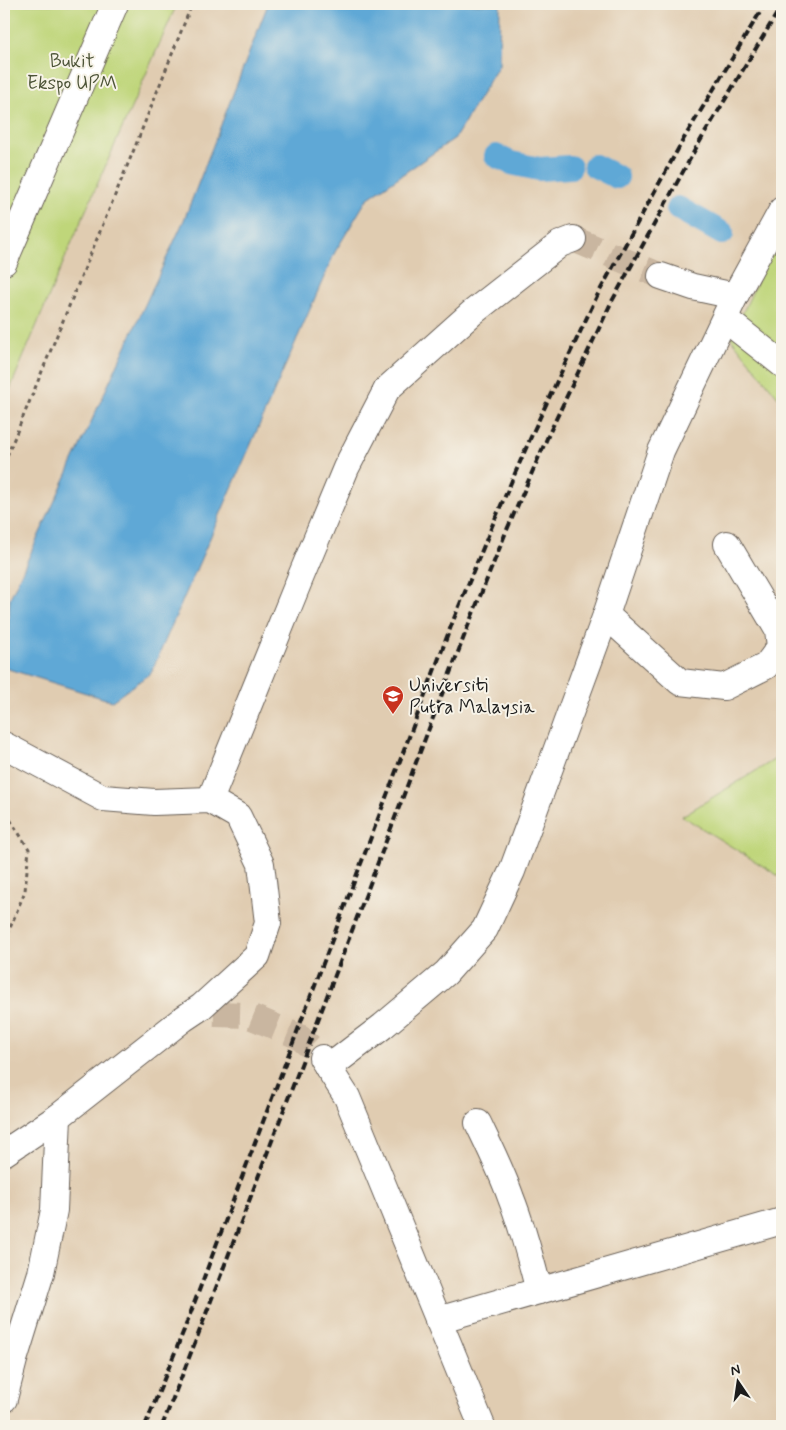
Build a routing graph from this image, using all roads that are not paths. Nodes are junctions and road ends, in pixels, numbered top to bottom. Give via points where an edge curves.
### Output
1 (115, 4) edge
2 (782, 210) edge
3 (573, 239) dead end
4 (4, 262) edge
5 (661, 276) tunnel mouth
6 (730, 308) junction
7 (782, 364) edge
8 (727, 544) dead end
9 (606, 615) junction
10 (4, 745) edge
11 (210, 800) junction
12 (214, 1014) tunnel mouth
13 (183, 1019) junction
14 (58, 1117) junction
15 (478, 1123) dead end
16 (4, 1153) edge
17 (782, 1221) edge
18 (539, 1291) junction
19 (438, 1320) junction
20 (4, 1399) edge
21 (482, 1426) edge

1 - 4 street
2 - 6 street
3 - 11 street via 560,244 472,313 387,388 343,477
5 - 6 street via 693,287
6 - 7 street
6 - 9 street via 660,451
8 - 9 street via 778,630 780,647 766,666 724,687 680,682
9 - 19 street via 512,871 485,929 446,973 383,1026 325,1063 347,1097
10 - 11 street via 103,798 154,802
11 - 13 street via 238,816 262,864 268,923 257,956 201,1007
12 - 13 street
13 - 14 street
14 - 16 street
14 - 20 street via 54,1210 41,1273
15 - 18 street via 511,1197
17 - 18 street
18 - 19 street
19 - 21 street

